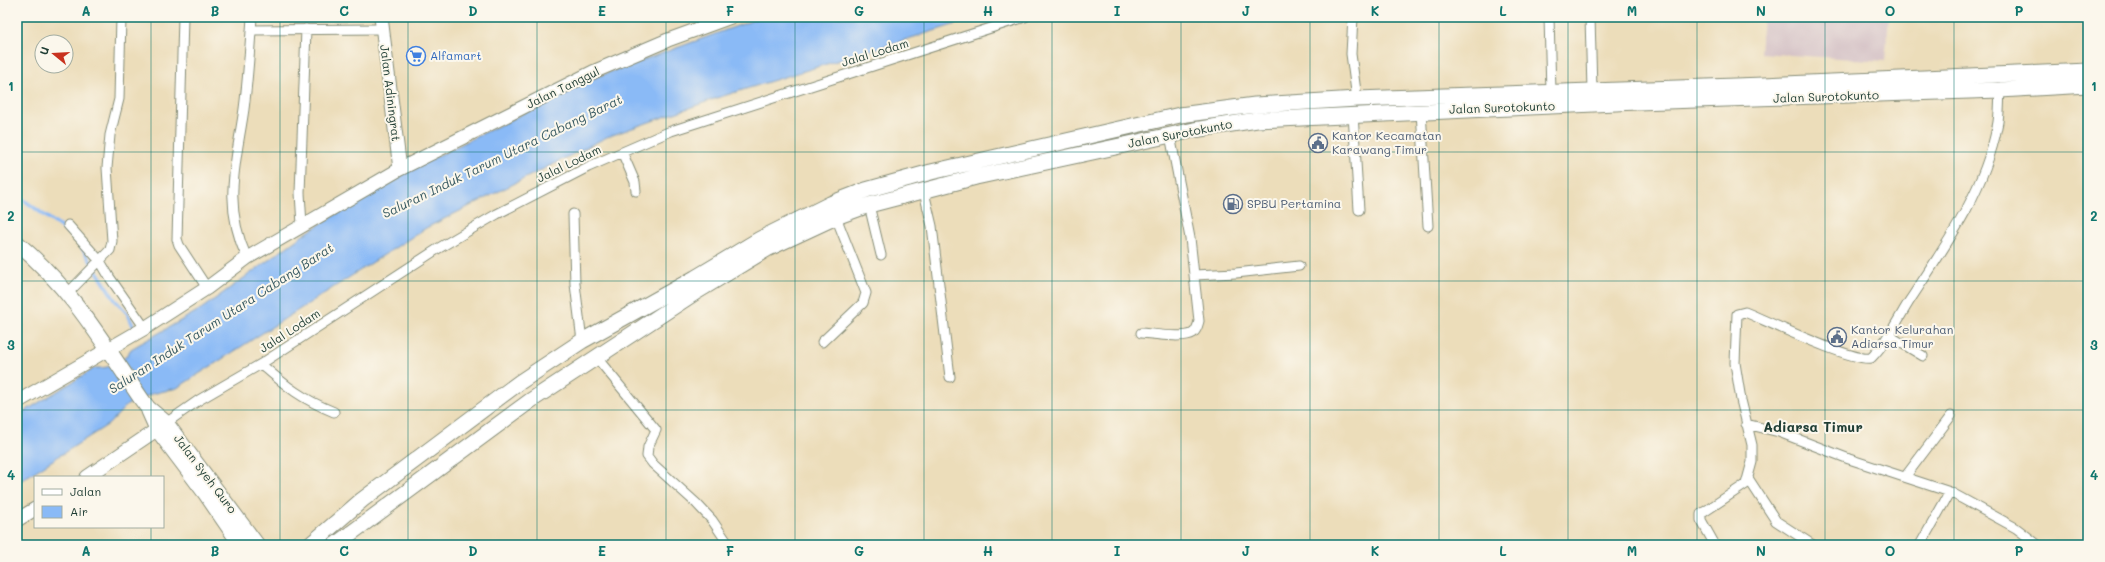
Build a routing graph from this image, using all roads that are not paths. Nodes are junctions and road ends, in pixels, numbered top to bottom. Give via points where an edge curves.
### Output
1 (121, 17) edge
2 (183, 17) edge
3 (252, 17) edge
4 (731, 17) edge
5 (1025, 17) edge
6 (1353, 17) edge
7 (1549, 17) edge
8 (1590, 17) edge
9 (381, 23) edge
10 (306, 29) junction
11 (251, 30) junction
12 (2088, 71) edge
13 (2088, 85) edge
14 (1592, 90) junction
15 (2000, 90) junction
16 (1551, 92) junction
17 (1357, 99) junction
18 (1383, 106) junction
19 (1421, 111) junction
20 (1353, 114) junction
21 (1102, 132) junction
22 (1170, 135) junction
23 (1107, 148) junction
24 (622, 152) junction
25 (400, 169) junction
26 (636, 190) dead end
27 (924, 192) junction
28 (869, 205) junction
29 (1359, 210) dead end
30 (573, 214) dead end
31 (836, 217) junction
32 (68, 225) dead end
33 (302, 225) junction
34 (1428, 226) dead end
35 (17, 243) edge
36 (881, 255) dead end
37 (247, 258) junction
38 (99, 262) junction
39 (1299, 266) dead end
40 (1194, 275) junction
41 (207, 288) junction
42 (68, 293) junction
43 (140, 331) junction
44 (1141, 333) dead end
45 (1888, 335) junction
46 (582, 341) junction
47 (822, 342) dead end
48 (110, 352) junction
49 (1923, 356) dead end
50 (597, 358) junction
51 (261, 364) junction
52 (950, 377) dead end
53 (17, 402) edge
54 (334, 412) dead end
55 (1952, 416) dead end
56 (1746, 424) junction
57 (161, 426) junction
58 (88, 476) edge
59 (1905, 477) junction
60 (1748, 478) junction
61 (1950, 492) junction
62 (34, 510) edge
63 (17, 520) edge
64 (241, 545) edge
65 (257, 545) edge
66 (310, 545) edge
67 (336, 545) edge
68 (728, 545) edge
69 (1715, 545) edge
70 (1812, 545) edge
71 (1920, 545) edge
72 (2038, 545) edge

1 - 38 street via 119,99 110,135 107,168 112,241 110,250
2 - 41 street via 177,238
3 - 11 street
4 - 25 street, Jalan Tanggul via 593,72
5 - 24 street, Jalal Lodam via 769,98 671,131
6 - 17 street via 1351,54
7 - 16 street
8 - 14 street
9 - 10 street
9 - 25 street, Jalan Adiningrat
10 - 11 street
10 - 33 street via 300,192
11 - 37 street via 244,109 232,176 234,217 239,240
12 - 14 main road, Jalan Surotokunto
13 - 15 main road, Jalan Surotokunto
14 - 16 main road, Jalan Surotokunto
15 - 19 main road, Jalan Surotokunto
15 - 45 street via 1998,125 1975,192 1959,224
16 - 18 main road, Jalan Surotokunto
17 - 18 main road, Jalan Surotokunto
17 - 21 main road, Jalan Surotokunto via 1255,105 1198,112
18 - 19 main road, Jalan Surotokunto
18 - 20 main road, Jalan Surotokunto
19 - 34 street
20 - 22 main road, Jalan Surotokunto via 1257,120
20 - 29 street
21 - 23 main road
21 - 46 main road, Jalan Surotokunto via 932,172 866,190 830,204 760,239
22 - 23 main road, Jalan Surotokunto
22 - 40 street via 1190,238
23 - 27 main road, Jalan Surotokunto via 976,177
24 - 26 street
24 - 51 street, Jalal Lodam via 497,214 438,248
25 - 33 street, Jalan Tanggul
27 - 28 main road, Jalan Surotokunto
27 - 52 street via 932,226
28 - 31 main road, Jalan Surotokunto
28 - 36 street
30 - 46 street via 575,284
31 - 47 street via 866,294 862,303
31 - 50 main road, Jalan Surotokunto via 767,249 696,292
32 - 38 street
33 - 37 street, Jalan Tanggul
35 - 42 main road, Jalan Syeh Quro
37 - 41 street, Jalan Tanggul
38 - 42 street
38 - 43 street
39 - 40 street
40 - 44 street via 1199,321 1195,332 1182,335
41 - 43 street, Jalan Tanggul
42 - 48 main road, Jalan Syeh Quro
43 - 48 street, Jalan Tanggul
45 - 49 street
45 - 56 street via 1874,355 1866,358 1840,352 1745,312 1739,313 1736,317 1735,363
46 - 66 main road, Jalan Surotokunto via 501,396 362,500
48 - 53 street, Jalan Tanggul
48 - 57 main road, Jalan Syeh Quro
50 - 67 main road, Jalan Surotokunto via 530,401
50 - 68 street via 656,430 647,456 712,520
51 - 54 street via 310,403
51 - 57 street, Jalal Lodam via 199,400
55 - 59 street
56 - 59 street via 1779,432
56 - 60 street via 1752,445 1752,462
57 - 58 street
57 - 64 main road, Jalan Syeh Quro
57 - 65 main road, Jalan Syeh Quro
59 - 61 street
60 - 69 street via 1742,487 1701,514 1701,520
60 - 70 street via 1776,521
61 - 71 street
61 - 72 street via 2016,528
62 - 63 street

